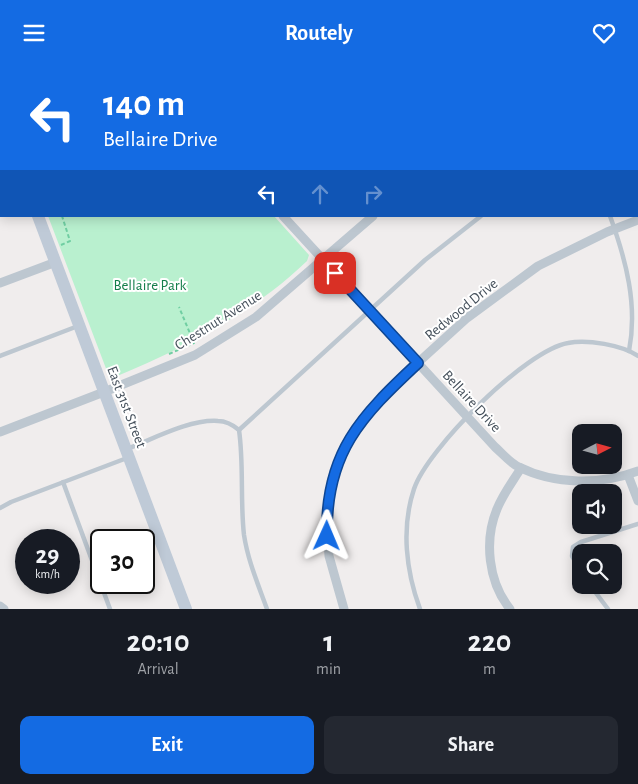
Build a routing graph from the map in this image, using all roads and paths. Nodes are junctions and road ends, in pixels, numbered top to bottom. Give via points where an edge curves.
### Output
1 (38, 217) edge
2 (62, 217) edge
3 (284, 217) edge
4 (372, 217) edge
5 (480, 217) edge
6 (610, 217) edge
7 (638, 220) edge
8 (614, 229) junction
9 (63, 251) dead end
10 (323, 260) junction
11 (56, 263) junction
12 (0, 283) edge
13 (179, 307) dead end
14 (370, 310) junction
15 (80, 326) junction
16 (629, 351) junction
17 (170, 354) dead end
18 (0, 356) edge
19 (638, 356) edge
20 (418, 363) junction
21 (106, 364) dead end
22 (120, 377) dead end
23 (104, 392) junction
24 (468, 416) junction
25 (239, 430) junction
26 (0, 433) edge
27 (127, 453) junction
28 (521, 468) junction
29 (638, 471) edge
30 (628, 475) junction
31 (63, 482) junction
32 (638, 501) edge
33 (0, 508) edge
34 (638, 524) edge
35 (578, 544) edge
36 (597, 594) edge
37 (0, 606) edge
38 (4, 609) edge
39 (110, 609) edge
40 (186, 609) edge
41 (267, 609) edge
42 (344, 609) edge
43 (420, 609) edge
44 (510, 609) edge
45 (608, 609) edge

1 - 11 street, East 31st Street
2 - 9 path via 70,241 61,244
3 - 10 street, Bellaire Drive
4 - 10 street, Chestnut Avenue
5 - 14 lane via 425,260
6 - 8 lane
7 - 8 street, Redwood Drive
8 - 16 lane via 630,281 633,319
8 - 20 street, Redwood Drive via 538,266 467,318
10 - 14 street, Bellaire Drive
10 - 23 street, Chestnut Avenue via 256,317 194,355
11 - 12 street
11 - 15 street, East 31st Street
13 - 17 path via 194,343
14 - 20 street, Bellaire Drive
14 - 25 lane
15 - 18 lane
15 - 23 street, East 31st Street
16 - 19 lane
16 - 24 lane via 580,342 554,347 536,356
20 - 24 street, Bellaire Drive
20 - 42 street, Redwood Drive via 389,389 359,424 340,456 332,479 327,536 333,574
21 - 22 path via 110,373
23 - 26 street, Chestnut Avenue
23 - 27 street, East 31st Street
24 - 28 street, Bellaire Drive via 509,460
24 - 43 lane via 427,463 418,477 410,504 406,543 409,573
25 - 27 lane via 218,421 199,423
25 - 41 lane via 248,559
27 - 31 lane
27 - 40 street, East 31st Street
28 - 30 street, Bellaire Drive via 574,481 599,481
28 - 44 street via 497,509 490,537 492,572
29 - 30 street, Bellaire Drive
30 - 32 street
31 - 33 lane
31 - 39 lane
34 - 35 lane
36 - 45 lane
37 - 38 street

